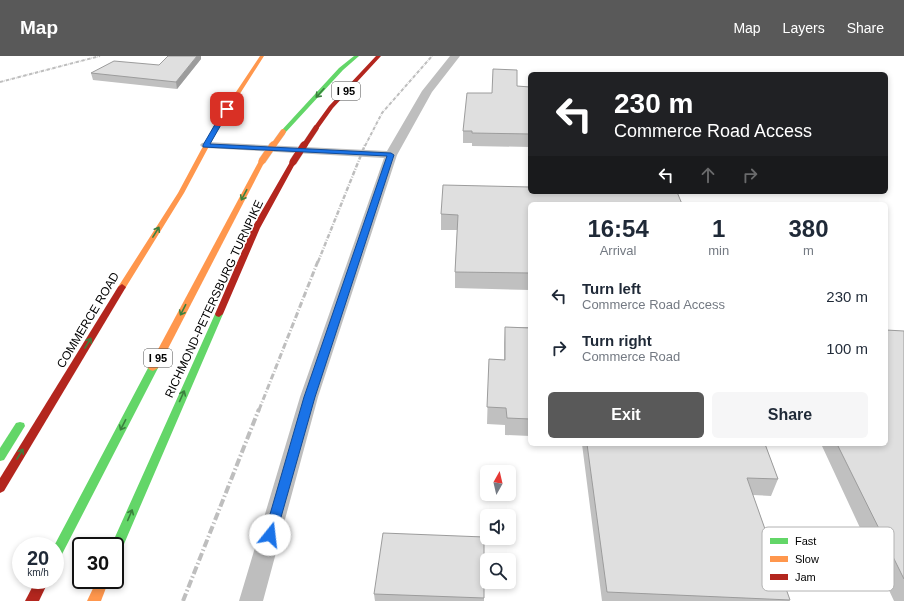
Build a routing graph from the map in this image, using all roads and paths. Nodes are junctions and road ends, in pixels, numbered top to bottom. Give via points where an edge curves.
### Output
1 (262, 56) edge
2 (358, 56) edge
3 (379, 56) edge
4 (455, 56) edge
5 (206, 145) junction
6 (391, 155) junction
7 (195, 165) junction
8 (174, 185) dead end
9 (23, 421) dead end
10 (0, 457) edge
11 (0, 488) edge
12 (121, 537) edge
13 (64, 539) edge
14 (38, 589) edge
15 (99, 589) edge
16 (32, 601) edge
17 (94, 601) edge
18 (251, 601) edge

1 - 5 main road, COMMERCE ROAD
2 -> 13 main road, RICHMOND-PETERSBURG TURNPIKE / I 95, bridge via 341,69 284,132 262,161
12 -> 3 main road, RICHMOND-PETERSBURG TURNPIKE / I 95, bridge via 256,228 293,162 316,128
4 - 6 street via 427,91
5 - 6 street
5 - 7 main road, COMMERCE ROAD
6 - 18 street via 310,397
7 - 8 main road, COMMERCE ROAD
11 -> 7 main road, COMMERCE ROAD via 181,193
9 - 10 main road
14 - 16 main road
15 - 17 main road

